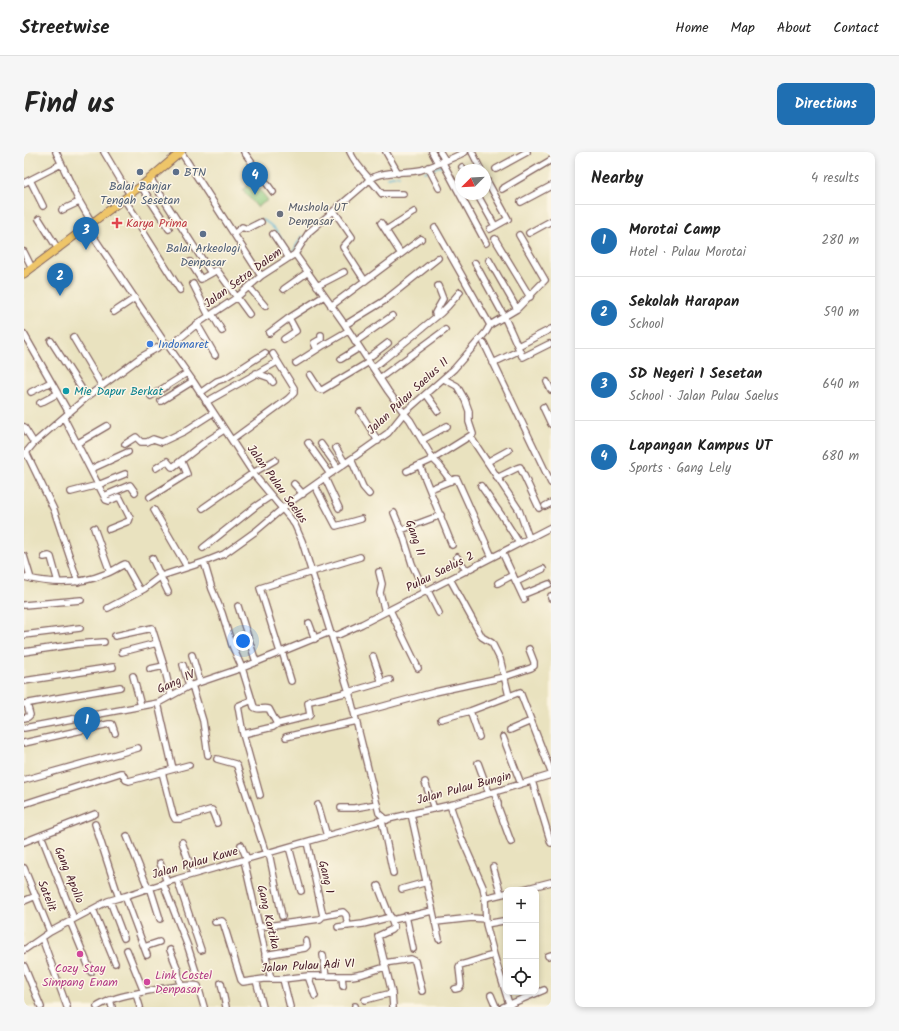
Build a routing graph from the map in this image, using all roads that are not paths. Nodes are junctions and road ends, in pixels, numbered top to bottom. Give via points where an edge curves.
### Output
1 (56, 152) edge
2 (104, 152) edge
3 (180, 152) edge
4 (244, 152) edge
5 (350, 152) edge
6 (386, 152) edge
7 (432, 152) edge
8 (440, 152) edge
9 (527, 152) edge
10 (462, 153) edge
11 (474, 153) edge
12 (551, 160) edge
13 (443, 162) junction
14 (61, 164) junction
15 (479, 164) edge
16 (429, 169) junction
17 (496, 169) dead end
18 (398, 173) junction
19 (150, 178) junction
20 (370, 179) junction
21 (26, 181) edge
22 (141, 186) junction
23 (551, 186) edge
24 (439, 188) dead end
25 (491, 188) edge
26 (502, 189) dead end
27 (273, 192) dead end
28 (403, 194) dead end
29 (127, 197) junction
30 (480, 200) edge
31 (79, 202) junction
32 (521, 202) dead end
33 (43, 206) dead end
34 (62, 210) dead end
35 (334, 211) junction
36 (414, 212) dead end
37 (39, 219) dead end
38 (551, 221) edge
39 (261, 222) dead end
40 (381, 223) dead end
41 (89, 225) junction
42 (435, 228) dead end
43 (169, 229) dead end
44 (386, 230) junction
45 (528, 233) dead end
46 (234, 234) junction
47 (273, 234) dead end
48 (519, 235) dead end
49 (421, 239) dead end
50 (495, 239) dead end
51 (486, 243) dead end
52 (58, 249) junction
53 (24, 252) edge
54 (295, 254) junction
55 (401, 254) junction
56 (289, 258) junction
57 (438, 258) dead end
58 (490, 260) dead end
59 (190, 262) dead end
60 (475, 263) dead end
61 (32, 268) junction
62 (308, 272) junction
63 (344, 272) dead end
64 (211, 273) junction
65 (24, 274) edge
66 (261, 276) junction
67 (548, 279) edge
68 (365, 281) junction
69 (193, 284) dead end
70 (317, 286) junction
71 (438, 286) dead end
72 (249, 287) junction
73 (284, 289) dead end
74 (180, 290) dead end
75 (460, 292) dead end
76 (324, 296) junction
77 (530, 297) junction
78 (135, 298) junction
79 (236, 298) junction
80 (265, 306) dead end
81 (331, 306) junction
82 (517, 309) junction
83 (114, 312) dead end
84 (249, 314) dead end
85 (211, 315) junction
86 (392, 316) dead end
87 (436, 316) junction
88 (504, 316) junction
89 (289, 318) junction
90 (197, 324) junction
91 (345, 325) junction
92 (490, 325) junction
93 (551, 329) edge
94 (445, 330) dead end
95 (222, 331) dead end
96 (348, 331) junction
97 (269, 333) dead end
98 (24, 334) edge
99 (321, 335) dead end
100 (73, 337) dead end
101 (284, 339) dead end
102 (51, 341) dead end
103 (355, 342) junction
104 (388, 343) dead end
105 (484, 343) dead end
106 (549, 344) dead end
107 (167, 345) junction
108 (360, 348) junction
109 (317, 349) junction
110 (517, 349) junction
111 (265, 353) dead end
112 (215, 354) dead end
113 (273, 354) dead end
114 (341, 359) dead end
115 (368, 361) junction
116 (277, 362) junction
117 (296, 363) dead end
118 (494, 363) junction
119 (373, 368) junction
120 (187, 373) junction
121 (256, 373) junction
122 (310, 375) dead end
123 (380, 378) junction
124 (444, 379) junction
125 (193, 381) junction
126 (51, 382) junction
127 (274, 382) dead end
128 (547, 382) dead end
129 (102, 386) junction
130 (551, 390) edge
131 (32, 392) dead end
132 (200, 393) junction
133 (58, 394) junction
134 (426, 394) junction
135 (152, 396) dead end
136 (87, 397) junction
137 (161, 401) dead end
138 (206, 402) junction
139 (40, 403) dead end
140 (543, 407) dead end
141 (438, 411) dead end
142 (360, 412) dead end
143 (69, 413) junction
144 (213, 413) junction
145 (404, 413) junction
146 (64, 418) junction
147 (551, 424) edge
148 (107, 426) dead end
149 (447, 426) dead end
150 (24, 427) edge
151 (224, 430) junction
152 (470, 436) junction
153 (232, 440) junction
154 (422, 440) junction
155 (378, 441) junction
156 (34, 443) junction
157 (78, 443) junction
158 (308, 443) dead end
159 (125, 444) dead end
160 (321, 444) dead end
161 (336, 448) dead end
162 (509, 450) dead end
163 (128, 452) dead end
164 (25, 454) edge
165 (352, 459) junction
166 (433, 459) junction
167 (275, 460) dead end
168 (182, 462) junction
169 (487, 462) junction
170 (345, 463) junction
171 (420, 466) junction
172 (156, 468) dead end
173 (338, 468) junction
174 (91, 469) junction
175 (407, 471) dead end
176 (253, 473) junction
177 (125, 474) dead end
178 (327, 476) junction
179 (497, 478) junction
180 (451, 481) junction
181 (551, 483) edge
182 (294, 484) dead end
183 (98, 485) junction
184 (315, 486) junction
185 (480, 486) dead end
186 (430, 489) junction
187 (71, 492) dead end
188 (135, 492) dead end
189 (303, 494) junction
190 (369, 494) dead end
191 (104, 496) junction
192 (270, 496) junction
193 (150, 497) dead end
194 (203, 508) dead end
195 (339, 508) dead end
196 (539, 508) dead end
197 (282, 509) junction
198 (154, 510) dead end
199 (394, 513) dead end
200 (441, 515) junction
201 (361, 518) dead end
202 (551, 527) edge
203 (94, 528) dead end
204 (109, 529) dead end
205 (401, 530) junction
206 (529, 538) junction
207 (519, 543) junction
208 (452, 545) dead end
209 (203, 548) dead end
210 (502, 552) junction
211 (24, 556) edge
212 (44, 557) dead end
213 (360, 557) dead end
214 (457, 557) dead end
215 (492, 557) junction
216 (152, 558) dead end
217 (204, 562) junction
218 (187, 567) junction
219 (543, 569) dead end
220 (467, 571) junction
221 (110, 572) junction
222 (379, 572) dead end
223 (311, 573) junction
224 (513, 575) junction
225 (161, 576) junction
226 (24, 577) edge
227 (31, 579) junction
228 (450, 579) junction
229 (58, 582) junction
230 (78, 582) junction
231 (516, 582) junction
232 (498, 583) dead end
233 (548, 584) dead end
234 (140, 591) junction
235 (168, 592) dead end
236 (426, 592) junction
237 (81, 600) dead end
238 (24, 605) edge
239 (238, 606) dead end
240 (108, 608) dead end
241 (388, 611) junction
242 (438, 614) dead end
243 (309, 623) dead end
244 (80, 628) dead end
245 (330, 634) junction
246 (24, 635) edge
247 (338, 635) junction
248 (114, 636) dead end
249 (315, 639) junction
250 (333, 641) junction
251 (104, 642) dead end
252 (157, 643) junction
253 (529, 649) dead end
254 (281, 651) junction
255 (24, 652) edge
256 (122, 652) dead end
257 (192, 654) dead end
258 (373, 656) dead end
259 (256, 662) junction
260 (113, 666) dead end
261 (164, 666) junction
262 (184, 666) dead end
263 (242, 668) junction
264 (418, 668) dead end
265 (150, 669) dead end
266 (133, 676) dead end
267 (504, 677) junction
268 (390, 680) dead end
269 (24, 681) edge
270 (291, 681) dead end
271 (200, 682) junction
272 (382, 683) junction
273 (191, 686) junction
274 (120, 687) dead end
275 (349, 692) junction
276 (171, 695) junction
277 (509, 696) junction
278 (252, 700) junction
279 (158, 702) junction
280 (26, 704) edge
281 (141, 706) junction
282 (470, 711) junction
283 (355, 714) junction
284 (24, 718) edge
285 (441, 719) dead end
286 (356, 721) junction
287 (531, 721) junction
288 (277, 724) junction
289 (24, 728) edge
290 (510, 730) dead end
291 (115, 733) dead end
292 (244, 734) junction
293 (286, 737) dead end
294 (479, 737) dead end
295 (503, 737) dead end
296 (24, 743) edge
297 (138, 748) dead end
298 (208, 755) dead end
299 (217, 759) dead end
300 (478, 763) dead end
301 (190, 765) dead end
302 (173, 769) junction
303 (162, 772) junction
304 (551, 774) edge
305 (24, 780) edge
306 (532, 781) junction
307 (425, 782) dead end
308 (521, 784) junction
309 (492, 793) junction
310 (260, 795) dead end
311 (24, 804) edge
312 (377, 804) junction
313 (318, 805) dead end
314 (450, 805) junction
315 (340, 808) dead end
316 (434, 809) junction
317 (379, 813) junction
318 (95, 814) dead end
319 (411, 814) junction
320 (384, 820) junction
321 (375, 822) junction
322 (217, 823) dead end
323 (95, 824) dead end
324 (127, 836) dead end
325 (327, 836) junction
326 (43, 840) dead end
327 (24, 842) edge
328 (182, 842) dead end
329 (307, 842) junction
330 (511, 842) dead end
331 (551, 843) edge
332 (242, 845) dead end
333 (288, 848) junction
334 (267, 854) junction
335 (246, 860) junction
336 (160, 863) dead end
337 (493, 867) dead end
338 (24, 870) edge
339 (193, 874) junction
340 (393, 874) dead end
341 (177, 879) junction
342 (165, 882) junction
343 (427, 882) junction
344 (551, 882) edge
345 (378, 886) dead end
346 (532, 887) edge
347 (149, 888) junction
348 (402, 889) dead end
349 (301, 891) dead end
350 (503, 891) edge
351 (503, 893) edge
352 (36, 896) junction
353 (122, 897) junction
354 (485, 898) junction
355 (24, 901) edge
356 (110, 901) junction
357 (93, 909) junction
358 (432, 910) junction
359 (282, 916) dead end
360 (323, 916) junction
361 (406, 916) junction
362 (160, 919) dead end
363 (391, 919) junction
364 (72, 920) junction
365 (503, 920) dead end
366 (486, 921) junction
367 (215, 922) dead end
368 (436, 922) junction
369 (348, 926) junction
370 (259, 927) junction
371 (338, 927) dead end
372 (50, 932) junction
373 (42, 938) junction
374 (124, 938) dead end
375 (438, 939) dead end
376 (306, 941) dead end
377 (159, 942) dead end
378 (144, 947) junction
379 (24, 949) edge
380 (413, 949) dead end
381 (127, 950) dead end
382 (170, 950) dead end
383 (201, 950) dead end
384 (147, 955) dead end
385 (265, 955) junction
386 (323, 955) dead end
387 (494, 955) junction
388 (115, 963) dead end
389 (384, 965) junction
390 (24, 966) edge
391 (91, 972) dead end
392 (197, 976) dead end
393 (308, 976) junction
394 (326, 976) junction
395 (342, 976) junction
396 (271, 979) junction
397 (283, 979) junction
398 (256, 980) junction
399 (220, 982) dead end
400 (180, 986) junction
401 (343, 986) dead end
402 (455, 989) dead end
403 (544, 990) dead end
404 (422, 991) dead end
405 (144, 992) junction
406 (392, 993) junction
407 (136, 994) junction
408 (491, 995) dead end
409 (315, 996) dead end
410 (110, 1000) junction
411 (365, 1000) dead end
412 (509, 1006) edge
413 (41, 1007) edge
414 (67, 1007) edge
415 (97, 1007) edge
416 (112, 1007) edge
417 (140, 1007) edge
418 (204, 1007) edge
419 (226, 1007) edge
420 (263, 1007) edge
421 (290, 1007) edge
422 (393, 1007) edge
423 (496, 1007) edge
424 (502, 1007) edge

1 - 14 street, Jalan Pulau Saelus
2 - 29 street
3 - 19 main road
3 - 46 street
4 - 27 street
5 - 20 street
6 - 18 street
7 - 13 street
8 - 13 street
9 - 17 street
10 - 13 street
11 - 15 street
12 - 26 street
13 - 16 street
13 - 51 street
14 - 21 street
14 - 31 street, Jalan Pulau Saelus
16 - 18 street
16 - 24 street
18 - 20 street
19 - 22 main road
19 - 64 street
20 - 28 street via 382,194
20 - 35 street, Jalan Setra Dalem
21 - 33 street
22 - 29 main road
22 - 43 street
23 - 32 street
25 - 30 street via 508,219 492,227
29 - 41 main road
29 - 74 street via 144,234
31 - 34 street
31 - 41 street, Jalan Pulau Saelus
35 - 54 street, Jalan Setra Dalem via 310,232
35 - 68 street via 352,237 343,247
36 - 44 street
37 - 52 street
38 - 45 street
39 - 46 street via 246,230 242,228
40 - 44 street
41 - 52 main road
41 - 78 street, Jalan Pulau Saelus
42 - 92 street
44 - 55 street
46 - 66 street
47 - 56 street
48 - 67 street
49 - 55 street
50 - 77 street
52 - 61 main road
53 - 61 street
54 - 56 street, Jalan Setra Dalem
54 - 62 street
55 - 68 street
56 - 66 street, Jalan Setra Dalem
57 - 91 street via 384,300
58 - 82 street
59 - 64 street via 201,279
60 - 88 street
61 - 65 main road
62 - 70 street
62 - 73 street
63 - 70 street
64 - 79 street via 217,270
66 - 72 street, Jalan Setra Dalem
67 - 77 street, Jalan Pulau Saelus II
68 - 81 street
69 - 85 street
70 - 76 street
71 - 87 street via 443,299 435,313
72 - 79 street, Jalan Setra Dalem
72 - 80 street
75 - 87 street
76 - 81 street
76 - 89 street
77 - 82 street, Jalan Pulau Saelus II
78 - 83 street
78 - 107 street, Jalan Pulau Saelus
79 - 84 street
79 - 85 street, Jalan Setra Dalem
81 - 91 street
82 - 88 street, Jalan Pulau Saelus II
85 - 90 street, Jalan Setra Dalem
85 - 95 street
86 - 103 street
87 - 119 street
88 - 92 street, Jalan Pulau Saelus II
88 - 110 street
89 - 97 street
89 - 101 street via 296,331
90 - 107 street, Jalan Setra Dalem
90 - 112 street
91 - 96 street
92 - 124 street, Jalan Pulau Saelus II
93 - 110 street
94 - 123 street
96 - 103 street
96 - 109 street
98 - 126 street
99 - 109 street via 321,339 314,343
100 - 129 street
102 - 136 street
103 - 108 street
104 - 115 street
105 - 118 street
106 - 110 street via 523,357
107 - 120 street, Jalan Pulau Saelus
107 - 129 street, Jalan Setra Dalem via 141,357
108 - 114 street
108 - 115 street
109 - 117 street
110 - 118 street
111 - 132 street
113 - 116 street
115 - 119 street
115 - 122 street via 322,390
116 - 121 street
116 - 153 street via 294,388 294,393
118 - 181 street
119 - 123 street
120 - 125 street, Jalan Pulau Saelus
120 - 135 street
121 - 127 street
121 - 138 street
123 - 145 street
124 - 134 street, Jalan Pulau Saelus II
124 - 152 street via 457,386 465,400 473,433
125 - 132 street, Jalan Pulau Saelus
125 - 137 street
126 - 131 street
126 - 133 street
128 - 130 street
129 - 136 street, Jalan Setra Dalem
132 - 138 street, Jalan Pulau Saelus
133 - 139 street
133 - 143 street
134 - 141 street
134 - 145 street, Jalan Pulau Saelus II
136 - 143 street, Jalan Setra Dalem
138 - 144 street, Jalan Pulau Saelus
140 - 147 street
142 - 155 street
143 - 146 street, Jalan Setra Dalem
144 - 151 street, Jalan Pulau Saelus
144 - 159 street via 162,442 153,439 141,442 136,437
145 - 154 street
145 - 155 street, Jalan Pulau Saelus II
146 - 156 street, Jalan Setra Dalem
146 - 157 street
148 - 157 street
149 - 154 street
150 - 156 street
151 - 153 street, Jalan Pulau Saelus
151 - 168 street
152 - 166 street
152 - 169 street
153 - 176 street, Jalan Pulau Saelus
154 - 166 street
155 - 165 street, Jalan Pulau Saelus II
156 - 164 street, Jalan Setra Dalem
157 - 174 street
158 - 178 street
160 - 173 street
161 - 170 street
162 - 169 street
163 - 174 street
164 - 230 street via 51,504
165 - 170 street, Jalan Pulau Saelus II
165 - 190 street
166 - 171 street
166 - 180 street
167 - 176 street
168 - 172 street via 172,468 168,461 165,461
168 - 193 street via 187,474
169 - 179 street
170 - 173 street, Jalan Pulau Saelus II
171 - 175 street
171 - 186 street
173 - 178 street, Jalan Pulau Saelus II
174 - 183 street
176 - 192 street, Jalan Pulau Saelus
176 - 194 street
177 - 183 street
178 - 184 street, Jalan Pulau Saelus II
178 - 195 street
179 - 196 street via 520,468
179 - 206 street via 519,510
180 - 186 street
180 - 215 street via 457,480
182 - 189 street
183 - 187 street
183 - 191 street
184 - 189 street, Jalan Pulau Saelus II
184 - 201 street via 336,526
185 - 207 street
186 - 200 street
188 - 191 street via 130,484
189 - 197 street, Jalan Pulau Saelus II
191 - 204 street via 109,501 120,498 130,518 129,521
192 - 197 street, Jalan Pulau Saelus
192 - 209 street
197 - 217 street, Jalan Pulau Saelus II via 224,554
197 - 223 street, Jalan Pulau Saelus via 299,534
198 - 218 street
199 - 205 street, Gang II
200 - 205 street
200 - 208 street
202 - 206 street, Pulau Saelus 2
203 - 221 street
205 - 236 street, Gang II via 412,564
206 - 207 street, Pulau Saelus 2
207 - 210 street, Pulau Saelus 2
210 - 215 street, Pulau Saelus 2
210 - 224 street
211 - 227 street
212 - 229 street via 51,557
213 - 223 street
214 - 220 street
215 - 220 street, Pulau Saelus 2
216 - 225 street
217 - 218 street, Jalan Pulau Saelus II
217 - 263 street
218 - 225 street, Jalan Pulau Saelus II
219 - 231 street
220 - 228 street, Pulau Saelus 2
221 - 230 street
221 - 234 street via 126,565
222 - 241 street via 382,584 380,593
223 - 245 street, Jalan Pulau Saelus
223 - 254 street via 260,589
224 - 231 street
224 - 232 street
225 - 234 street, Jalan Pulau Saelus II
225 - 235 street
226 - 227 street
227 - 229 street
228 - 236 street, Pulau Saelus 2
228 - 267 street via 483,639 492,643 500,659
229 - 230 street
231 - 233 street via 523,597
234 - 240 street, Jalan Pulau Saelus II
236 - 241 street, Pulau Saelus 2
236 - 242 street, Gang II
237 - 238 street
239 - 259 street
241 - 247 street, Pulau Saelus 2
241 - 264 street
243 - 249 street
244 - 246 street
245 - 247 street, Pulau Saelus 2
245 - 249 street, Gang IV
245 - 250 street, Jalan Pulau Saelus
247 - 250 street, Pulau Saelus 2
248 - 252 street via 150,628
249 - 254 street, Gang IV
250 - 275 street, Jalan Pulau Saelus
251 - 255 street
252 - 256 street
252 - 261 street
253 - 267 street via 534,666
254 - 259 street, Gang IV
254 - 270 street
257 - 271 street
258 - 272 street
259 - 263 street, Gang IV
260 - 269 street
261 - 265 street
261 - 276 street
262 - 273 street
263 - 271 street, Gang IV
263 - 278 street
266 - 281 street
267 - 277 street
267 - 283 street via 435,692
268 - 272 street
271 - 273 street, Gang IV
272 - 275 street
273 - 276 street, Gang IV
273 - 298 street via 204,728
274 - 280 street
275 - 283 street, Jalan Pulau Saelus
275 - 288 street via 310,700 309,716
276 - 279 street, Gang IV
277 - 282 street
277 - 287 street via 520,692
278 - 288 street via 255,709 269,709
278 - 292 street via 238,706
279 - 281 street, Gang IV
279 - 302 street
280 - 284 street via 30,714
281 - 289 street, Gang IV
282 - 285 street
282 - 294 street
283 - 286 street, Jalan Pulau Saelus
286 - 293 street
286 - 312 street, Jalan Pulau Saelus
287 - 290 street
287 - 304 street
288 - 292 street
291 - 296 street via 112,724 109,724
292 - 310 street
295 - 308 street
297 - 305 street
299 - 334 street via 237,766
300 - 309 street
301 - 302 street
302 - 303 street
303 - 311 street via 129,781 120,773
303 - 322 street via 175,819 212,810
304 - 306 street, Jalan Pulau Bungin
306 - 308 street, Jalan Pulau Bungin
306 - 331 street
307 - 316 street
308 - 309 street, Jalan Pulau Bungin
309 - 314 street, Jalan Pulau Bungin
309 - 330 street
312 - 315 street
312 - 317 street, Jalan Pulau Saelus
313 - 325 street
314 - 316 street, Jalan Pulau Bungin
314 - 354 street via 460,837 483,887
316 - 319 street, Jalan Pulau Bungin
317 - 320 street
317 - 321 street
318 - 327 street
319 - 320 street, Jalan Pulau Bungin
319 - 343 street
320 - 321 street, Jalan Pulau Kawe
320 - 340 street
321 - 325 street, Jalan Pulau Kawe
323 - 353 street
324 - 347 street
325 - 329 street, Jalan Pulau Kawe
326 - 364 street, Gang Apollo
328 - 339 street
329 - 333 street, Jalan Pulau Kawe
329 - 360 street, Gang 1
332 - 335 street, Gang Kartika
333 - 334 street, Jalan Pulau Kawe
333 - 349 street
334 - 335 street, Jalan Pulau Kawe
334 - 359 street
335 - 339 street, Jalan Pulau Kawe
335 - 370 street, Gang Kartika
336 - 342 street
337 - 350 street
338 - 352 street, Satelit
339 - 341 street, Jalan Pulau Kawe
341 - 342 street, Jalan Pulau Kawe
341 - 383 street
342 - 347 street, Jalan Pulau Kawe
342 - 392 street
343 - 348 street
343 - 358 street
344 - 346 street
345 - 363 street
347 - 353 street, Jalan Pulau Kawe
347 - 362 street
351 - 354 street
352 - 355 street
352 - 372 street, Satelit
353 - 356 street, Jalan Pulau Kawe
353 - 378 street
354 - 366 street
356 - 357 street, Jalan Pulau Kawe
356 - 374 street
357 - 364 street, Jalan Pulau Kawe
357 - 388 street
358 - 361 street
358 - 368 street
360 - 369 street via 344,913
360 - 370 street via 320,919
361 - 363 street
361 - 380 street
363 - 369 street
363 - 389 street via 394,929 378,936
364 - 372 street, Jalan Pulau Kawe
364 - 391 street, Gang Apollo
365 - 366 street
366 - 368 street via 472,918
366 - 387 street
367 - 398 street, Jalan Pulau Adi VI via 223,922 242,980
368 - 375 street
369 - 371 street
370 - 385 street, Gang Kartika
372 - 373 street, Jalan Pulau Kawe
373 - 379 street, Jalan Pulau Kawe
373 - 414 street
376 - 385 street via 305,948
377 - 378 street
378 - 384 street
381 - 405 street
382 - 400 street via 178,970
385 - 396 street, Gang Kartika
386 - 394 street
387 - 402 street via 460,966 461,985
387 - 412 street
389 - 395 street, Jalan Pulau Adi VI via 357,976
389 - 404 street, Jalan Pulau Adi VI via 415,961
389 - 406 street
390 - 413 street
393 - 394 street, Jalan Pulau Adi VI
393 - 397 street, Jalan Pulau Adi VI
393 - 409 street
394 - 395 street, Jalan Pulau Adi VI
395 - 401 street
396 - 397 street, Jalan Pulau Adi VI
396 - 398 street, Jalan Pulau Adi VI
397 - 421 street
398 - 420 street, Jalan Pulau Adi VI
399 - 419 street
400 - 405 street
400 - 418 street via 198,986
403 - 412 street
405 - 407 street
406 - 411 street
406 - 422 street
407 - 410 street
407 - 417 street
408 - 423 street
410 - 415 street
410 - 416 street
412 - 424 street

